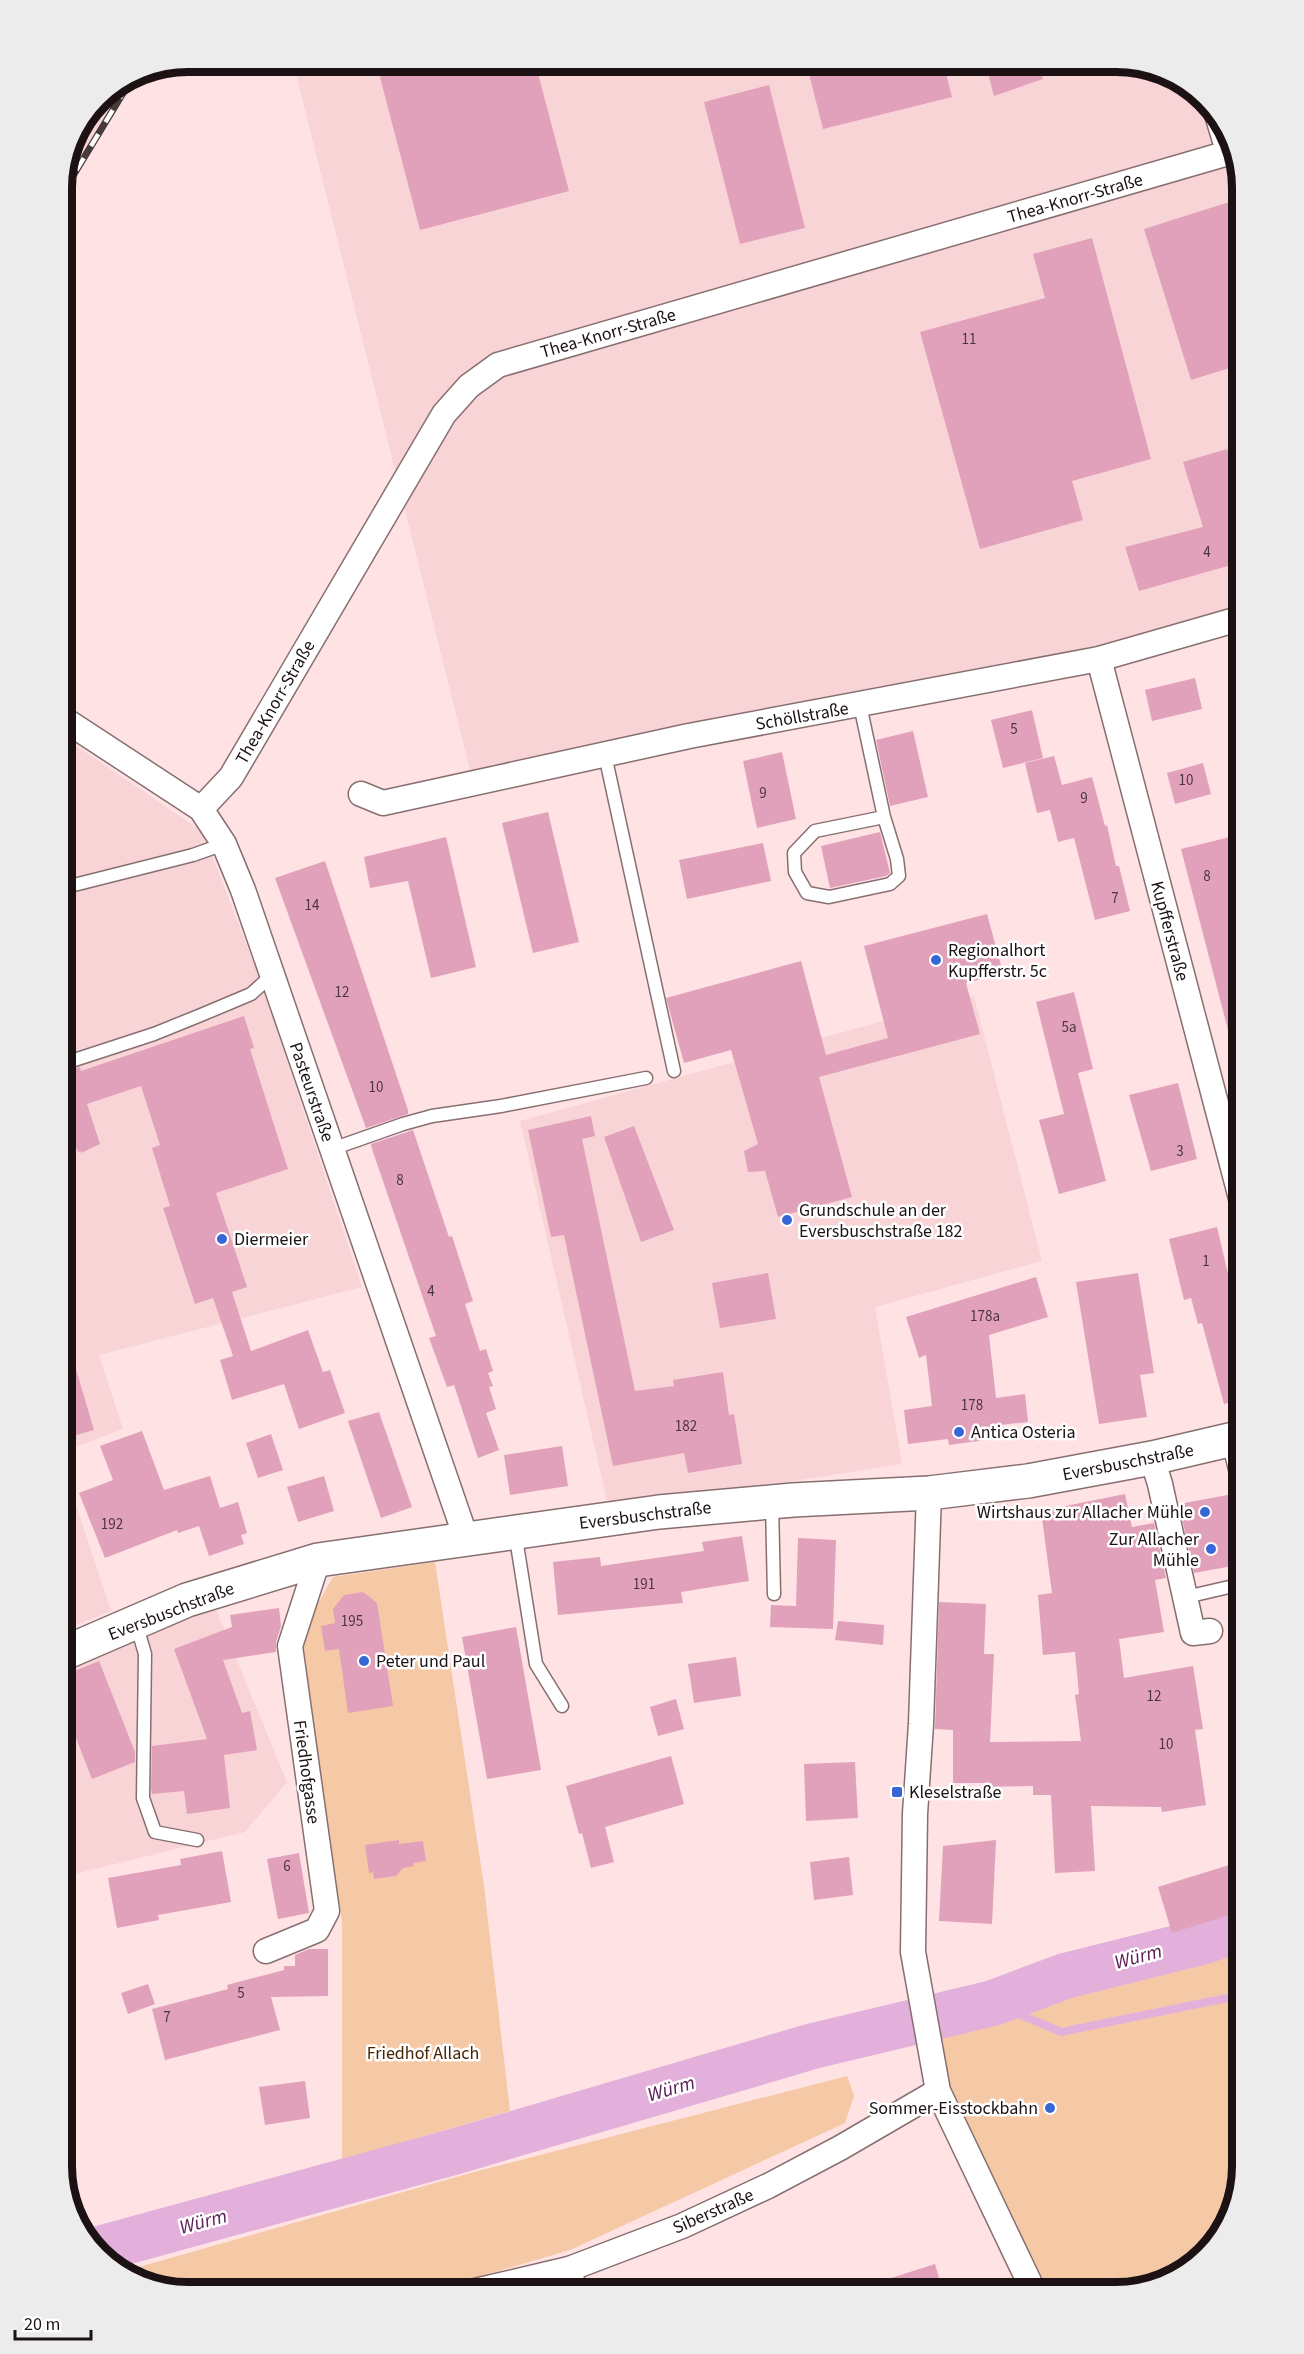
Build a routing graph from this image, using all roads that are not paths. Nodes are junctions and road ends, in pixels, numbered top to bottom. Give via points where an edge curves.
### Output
1 (1227, 154) edge
2 (1232, 621) edge
3 (1099, 659) junction
4 (860, 705) junction
5 (72, 724) edge
6 (604, 755) junction
7 (361, 794) dead end
8 (201, 808) junction
9 (884, 817) junction
10 (224, 844) junction
11 (72, 885) edge
12 (272, 975) junction
13 (72, 1061) edge
14 (674, 1071) dead end
15 (646, 1078) dead end
16 (332, 1149) junction
17 (1232, 1164) edge
18 (1232, 1440) edge
19 (1152, 1458) junction
20 (929, 1492) junction
21 (772, 1502) junction
22 (514, 1531) junction
23 (466, 1538) junction
24 (318, 1560) junction
25 (1232, 1586) edge
26 (774, 1594) dead end
27 (1186, 1598) junction
28 (136, 1622) junction
29 (1210, 1631) dead end
30 (72, 1650) edge
31 (562, 1706) dead end
32 (197, 1840) dead end
33 (266, 1951) dead end
34 (938, 2091) junction
35 (569, 2268) junction
36 (512, 2282) edge
37 (572, 2282) edge
38 (1029, 2282) edge

1 - 8 street, Thea-Knorr-Straße via 498,365 469,386 444,414 231,777
2 - 3 street, Schöllstraße
3 - 4 street, Schöllstraße
3 - 17 street, Kupfferstraße
4 - 6 street, Schöllstraße
4 - 9 lane
5 - 8 street, Pasteurstraße
6 - 7 street, Schöllstraße via 383,803
6 - 14 lane
8 - 10 street, Pasteurstraße
9 - 9 lane via 815,831 794,853 795,872 807,893 829,897 890,884 899,876
10 - 11 lane
10 - 12 street, Pasteurstraße
12 - 13 lane via 251,994 154,1034
12 - 16 street, Pasteurstraße
15 - 16 lane via 432,1116
16 - 23 street, Pasteurstraße
18 - 19 main road, Eversbuschstraße
19 - 20 main road, Eversbuschstraße via 1028,1481
19 - 27 street
20 - 21 main road, Eversbuschstraße
20 - 34 street via 913,1952
21 - 22 main road, Eversbuschstraße
21 - 26 lane
22 - 23 main road, Eversbuschstraße
22 - 31 lane via 536,1664
23 - 24 main road, Eversbuschstraße
24 - 28 main road, Eversbuschstraße via 188,1600
24 - 33 street, Friedhofgasse via 290,1646 327,1911 317,1930
25 - 27 lane
27 - 29 street via 1193,1633
28 - 30 main road, Eversbuschstraße
28 - 32 lane via 146,1654 143,1798 155,1832
34 - 35 street, Siberstraße via 768,2186 682,2226
34 - 38 street
35 - 36 street, Siberstraße
35 - 37 street

